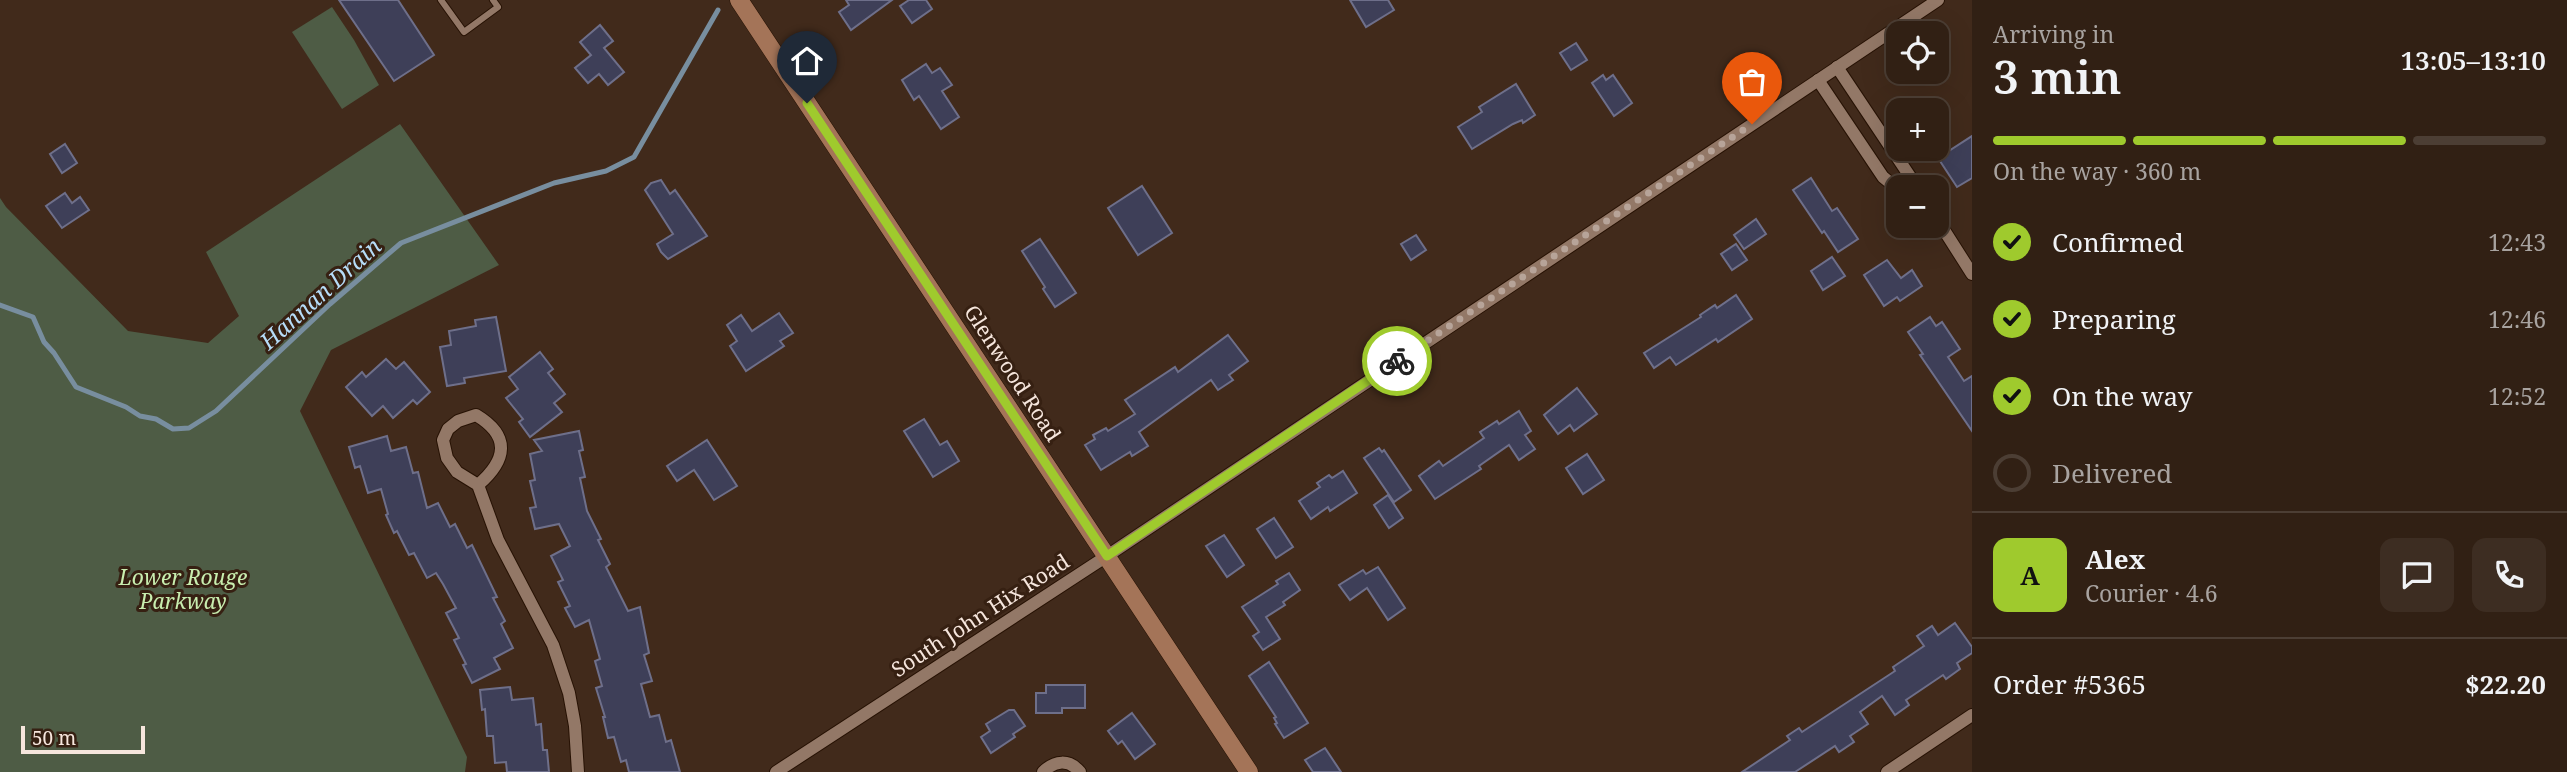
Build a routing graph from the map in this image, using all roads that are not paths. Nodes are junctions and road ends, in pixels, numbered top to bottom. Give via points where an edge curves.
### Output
1 (442, 0) edge
2 (493, 0) edge
3 (739, 0) edge
4 (1938, 0) edge
5 (1837, 67) junction
6 (1818, 80) junction
7 (1909, 175) edge
8 (1886, 179) edge
9 (1949, 238) edge
10 (1972, 274) edge
11 (478, 485) junction
12 (1107, 556) junction
13 (1972, 715) edge
14 (578, 772) edge
15 (776, 772) edge
16 (1043, 772) edge
17 (1080, 772) edge
18 (1249, 772) edge
19 (1887, 772) edge

1 - 2 lane via 464,32 498,7
3 - 12 street, Glenwood Road
4 - 5 street, South John Hix Road
5 - 6 street, South John Hix Road
5 - 7 street
6 - 8 street
6 - 12 street, South John Hix Road
9 - 10 street
11 - 11 street via 457,472 447,458 443,440 458,421 476,415 498,433 501,448 499,463
11 - 14 street via 498,540 544,624 562,669 575,726
12 - 15 street, South John Hix Road
12 - 18 street, Glenwood Road
13 - 19 street
16 - 17 street via 1062,761

